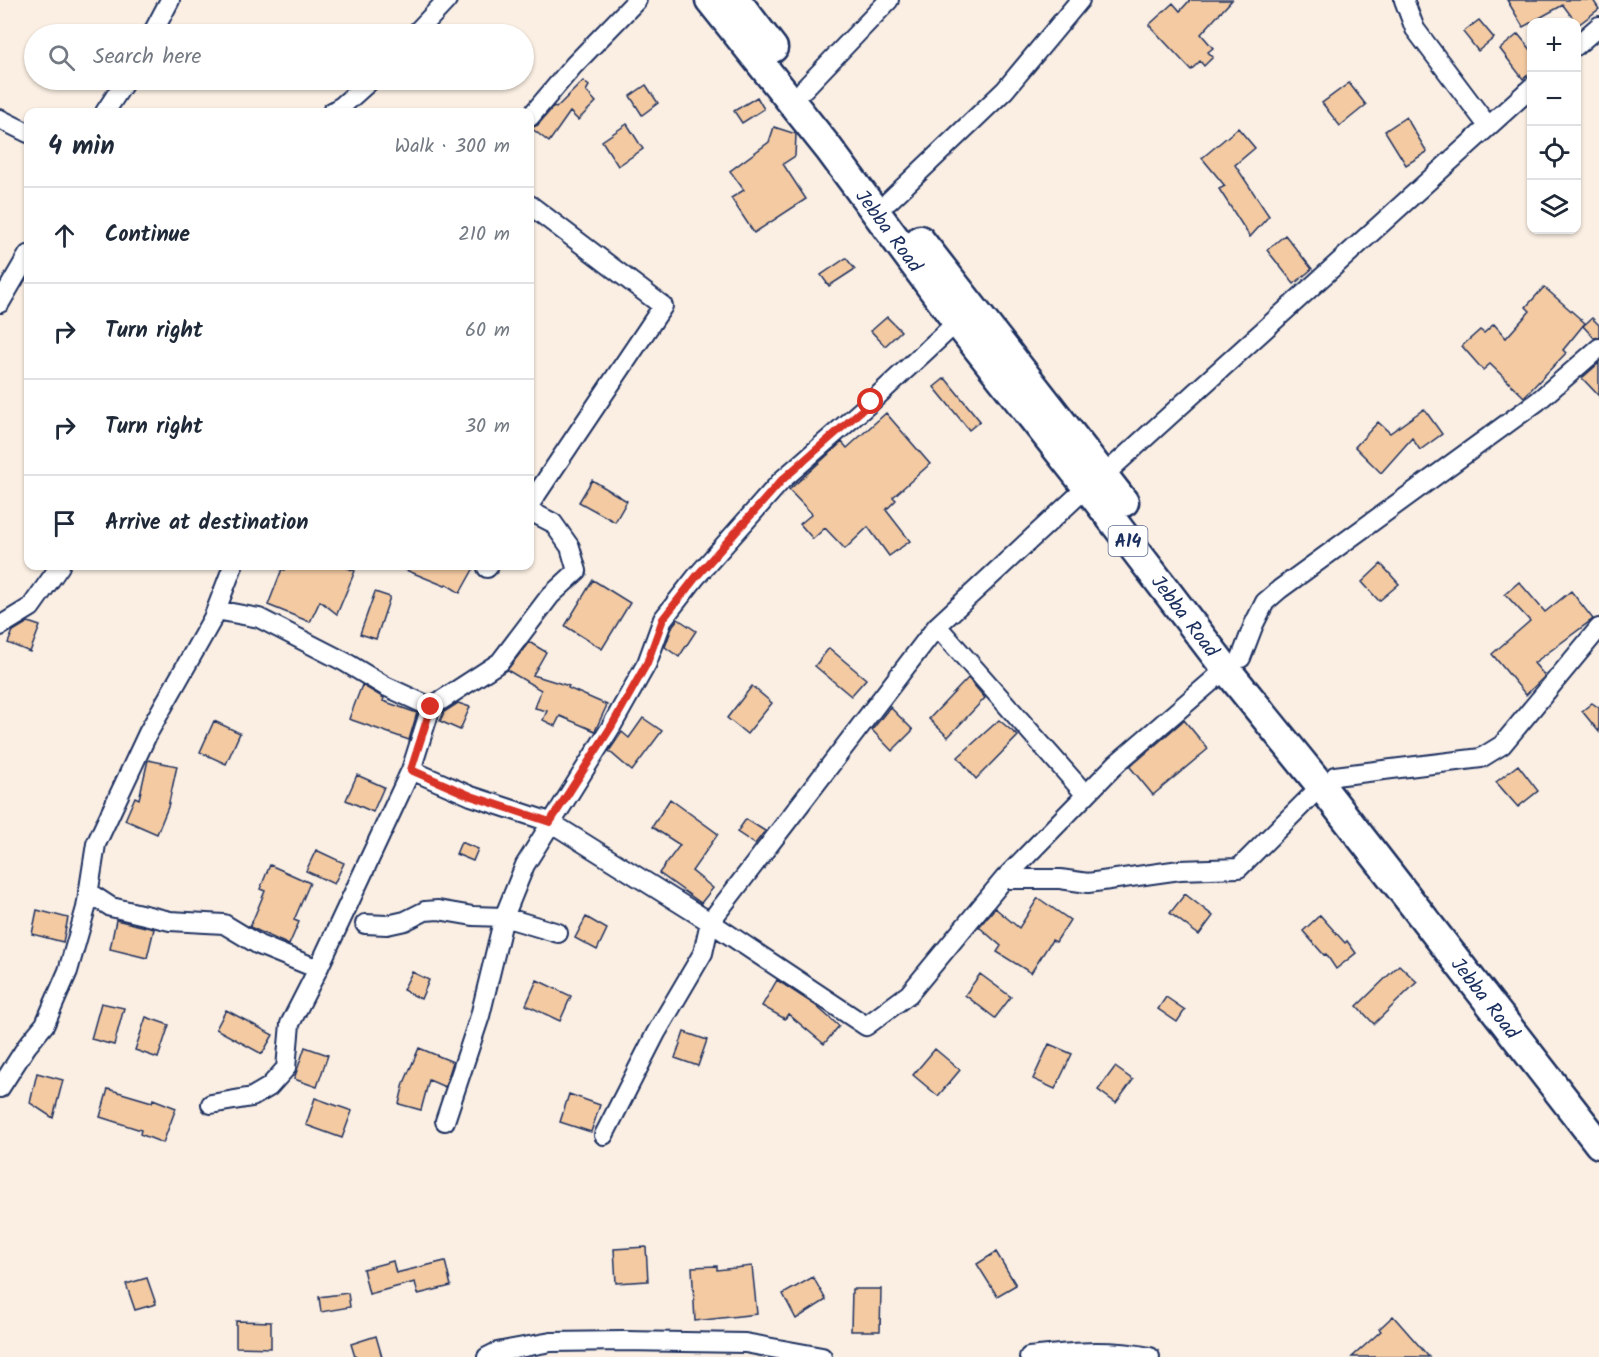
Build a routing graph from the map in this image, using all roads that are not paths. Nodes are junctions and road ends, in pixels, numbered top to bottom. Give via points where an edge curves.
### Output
1 (170, 0) edge
2 (447, 0) edge
3 (637, 0) edge
4 (710, 0) edge
5 (736, 0) edge
6 (889, 0) edge
7 (1080, 0) edge
8 (1404, 0) edge
9 (157, 24) edge
10 (424, 24) edge
11 (1599, 26) edge
12 (1581, 42) edge
13 (804, 89) junction
14 (119, 90) edge
15 (360, 90) edge
16 (1527, 91) edge
17 (108, 108) edge
18 (339, 108) edge
19 (534, 112) edge
20 (0, 119) edge
21 (1488, 126) junction
22 (24, 131) edge
23 (889, 201) junction
24 (534, 208) edge
25 (24, 262) edge
26 (0, 303) edge
27 (957, 322) junction
28 (1599, 348) edge
29 (1096, 481) junction
30 (534, 498) edge
31 (534, 512) edge
32 (57, 570) edge
33 (231, 570) edge
34 (216, 610) junction
35 (0, 626) edge
36 (937, 626) junction
37 (1599, 627) edge
38 (1233, 663) junction
39 (431, 707) junction
40 (411, 770) junction
41 (1328, 781) junction
42 (1086, 795) junction
43 (550, 822) junction
44 (1004, 879) junction
45 (88, 892) junction
46 (504, 917) junction
47 (710, 922) junction
48 (365, 924) dead end
49 (558, 933) dead end
50 (318, 969) junction
51 (0, 1088) edge
52 (211, 1104) dead end
53 (1599, 1116) edge
54 (445, 1121) dead end
55 (604, 1135) dead end
56 (1599, 1144) edge
57 (488, 1357) edge
58 (822, 1357) edge
59 (1029, 1357) edge
60 (1150, 1357) edge

1 - 9 street
2 - 10 street
3 - 19 street
4 - 27 highway, Jebba Road / A14 via 829,149
5 - 13 highway, Jebba Road / A14
6 - 13 street
7 - 23 street via 1005,90
8 - 21 street via 1415,29
11 - 12 street
13 - 23 highway, Jebba Road / A14
14 - 17 street
15 - 18 street
16 - 21 street
20 - 22 street
21 - 29 street
23 - 29 highway, Jebba Road / A14
24 - 30 street via 663,306
25 - 26 street
27 - 29 highway, Jebba Road / A14
27 - 43 street via 782,480 696,577 663,619 647,663
28 - 38 street via 1538,401 1280,589 1265,602
29 - 36 street
29 - 38 highway, Jebba Road / A14
31 - 39 street via 553,523 570,547 577,571 550,596 500,662
32 - 35 street via 31,607
33 - 34 street
34 - 39 street via 260,618
34 - 45 street via 148,733 96,844
36 - 42 street
36 - 47 street
37 - 41 street via 1502,745 1481,758
38 - 41 highway, Jebba Road / A14
38 - 42 street via 1117,763
39 - 40 street
40 - 43 street via 471,796
40 - 50 street
41 - 44 street via 1239,868 1179,870 1088,883
41 - 53 highway, Jebba Road / A14
41 - 56 highway, Jebba Road / A14
42 - 44 street
43 - 46 street via 525,865
43 - 47 street
44 - 47 street via 909,994 866,1026
45 - 50 street via 111,907 170,921 224,924 259,945
45 - 51 street via 68,970 45,1024
46 - 48 street via 438,910 387,925
46 - 49 street
46 - 54 street via 480,1016
47 - 55 street via 703,953 656,1033
50 - 52 street via 290,1024 286,1068 269,1087 252,1097
57 - 58 street via 550,1342 624,1341 746,1343
59 - 60 street via 1124,1352

